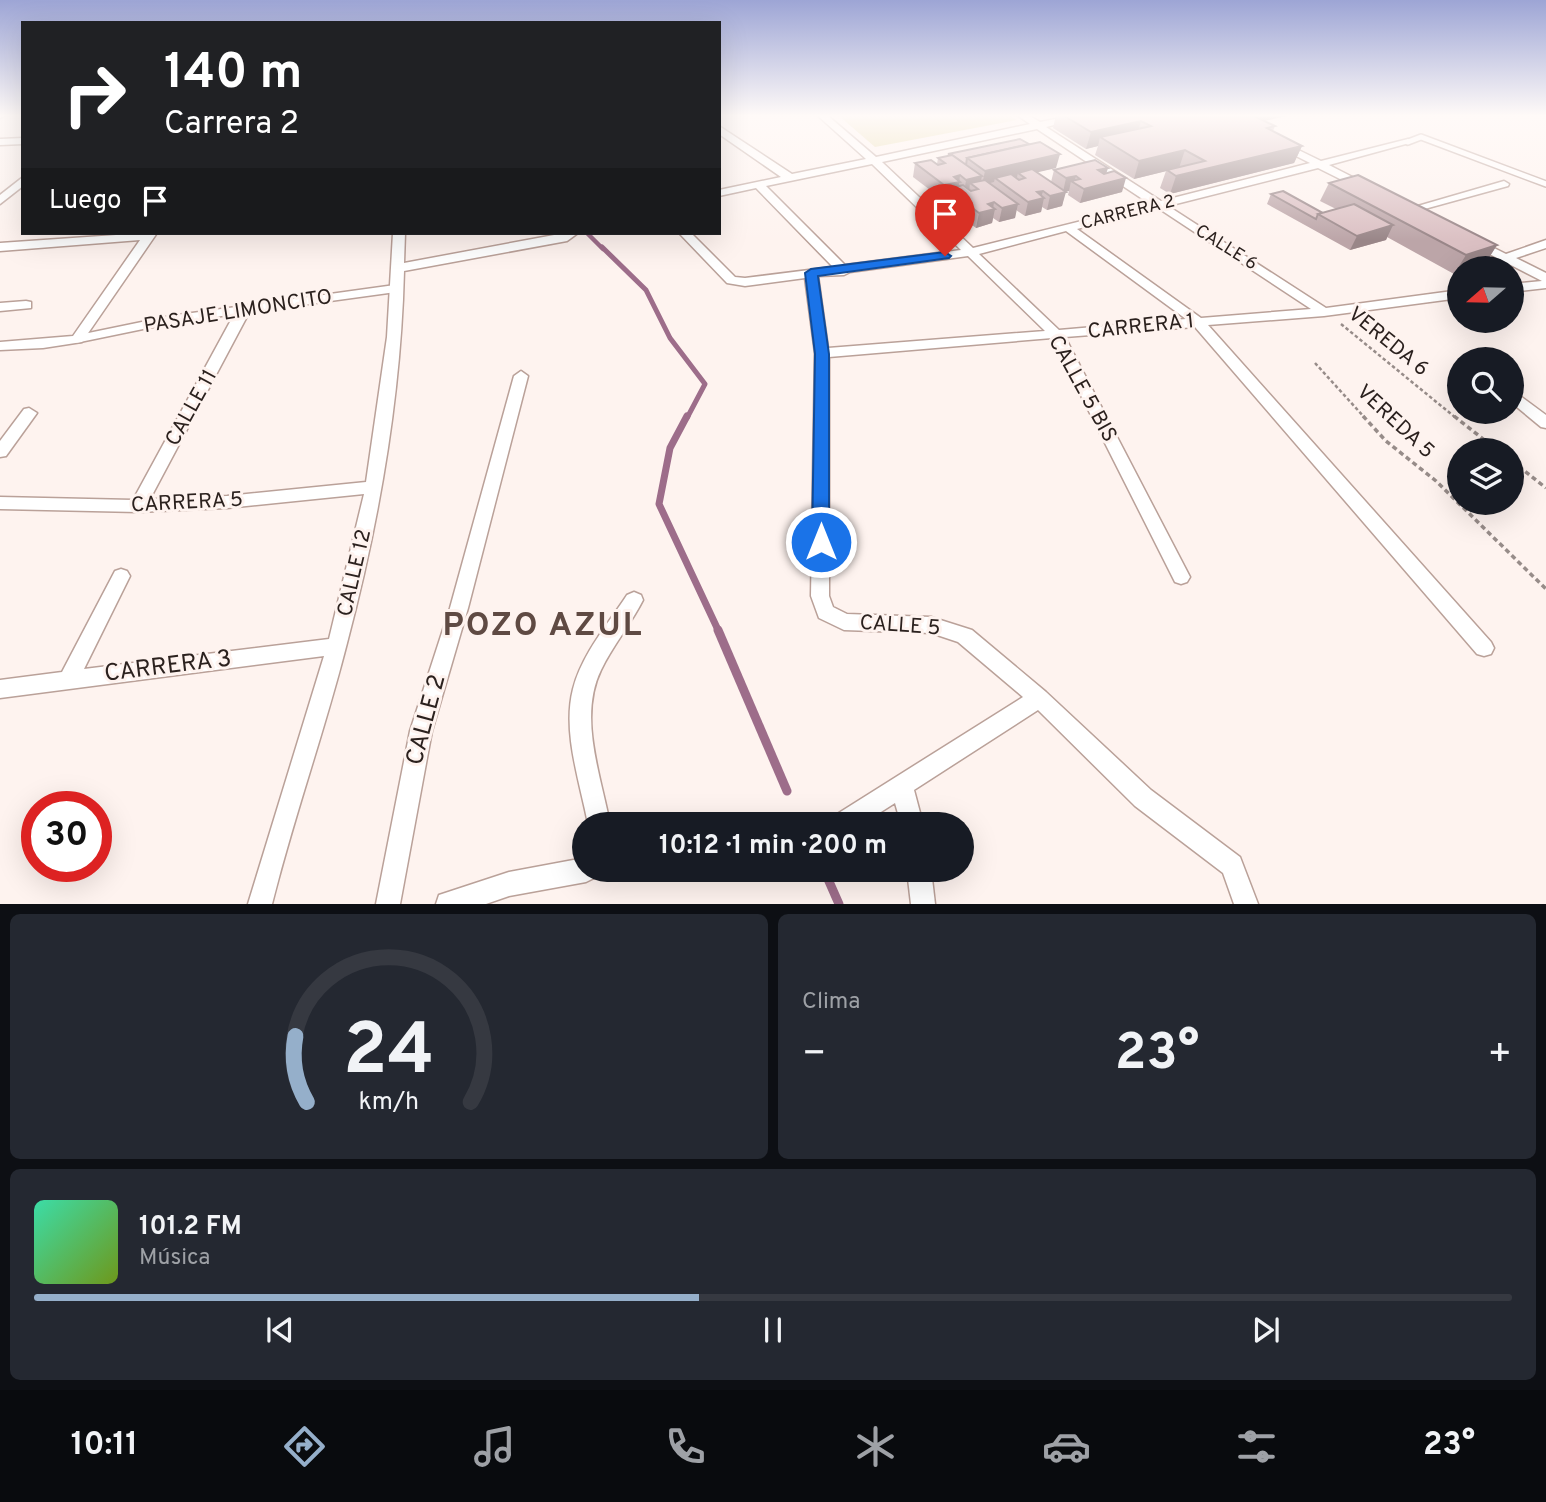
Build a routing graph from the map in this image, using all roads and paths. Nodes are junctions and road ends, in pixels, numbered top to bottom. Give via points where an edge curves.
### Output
1 (760, 157) edge
2 (871, 157) edge
3 (887, 157) edge
4 (1086, 157) edge
5 (1307, 157) edge
6 (1347, 157) edge
7 (1475, 157) edge
8 (874, 160) junction
9 (1320, 164) junction
10 (790, 178) junction
11 (21, 182) edge
12 (758, 184) junction
13 (1504, 184) dead end
14 (1546, 184) edge
15 (721, 193) edge
16 (1376, 193) edge
17 (0, 201) edge
18 (1399, 204) edge
19 (1160, 205) junction
20 (1410, 210) junction
21 (1430, 220) edge
22 (1069, 228) junction
23 (138, 235) edge
24 (149, 235) edge
25 (400, 235) edge
26 (570, 235) edge
27 (687, 235) edge
28 (1461, 236) edge
29 (1546, 244) edge
30 (0, 247) edge
31 (971, 252) junction
32 (1501, 256) edge
33 (1511, 256) edge
34 (1524, 267) edge
35 (399, 268) junction
36 (844, 271) junction
37 (811, 273) junction
38 (1546, 278) edge
39 (1546, 284) edge
40 (1524, 287) edge
41 (399, 288) junction
42 (1447, 296) edge
43 (26, 306) dead end
44 (0, 307) edge
45 (244, 309) junction
46 (1324, 312) junction
47 (1197, 321) junction
48 (1058, 336) junction
49 (77, 339) junction
50 (0, 345) edge
51 (822, 354) junction
52 (1315, 363) dead end
53 (521, 376) dead end
54 (1524, 405) edge
55 (29, 413) dead end
56 (1546, 423) edge
57 (1480, 438) edge
58 (0, 452) edge
59 (1524, 471) edge
60 (373, 487) junction
61 (1546, 488) edge
62 (0, 503) edge
63 (138, 506) junction
64 (121, 576) dead end
65 (1181, 578) dead end
66 (1546, 589) edge
67 (634, 600) dead end
68 (337, 646) junction
69 (1484, 648) dead end
70 (69, 679) junction
71 (1, 689) edge
72 (1039, 698) junction
73 (902, 785) junction
74 (597, 812) edge
75 (860, 812) edge
76 (909, 812) edge
77 (572, 873) edge
78 (920, 882) edge
79 (260, 904) edge
80 (388, 904) edge
81 (448, 904) edge
82 (923, 904) edge
83 (1246, 904) edge

1 - 10 street
2 - 8 street, CALLE 5 BIS
3 - 8 street
4 - 19 street, CALLE 6
5 - 9 street
6 - 9 street, CARRERA 2
7 - 14 lane
8 - 10 street
8 - 31 street, CALLE 5 BIS
9 - 16 street
9 - 19 street, CARRERA 2
10 - 12 street
11 - 17 street
12 - 15 street
12 - 36 street
13 - 20 street
18 - 20 street
19 - 22 street, CARRERA 2
19 - 46 street, CALLE 6
20 - 21 street
22 - 31 street, CARRERA 2
22 - 47 street
23 - 30 street
24 - 49 street
25 - 35 street, CALLE 12
26 - 35 street
27 - 37 street, CARRERA 2 via 731,280
28 - 32 street
29 - 33 street
31 - 36 street, CARRERA 2
31 - 48 street, CALLE 5 BIS
34 - 38 street
35 - 41 street, CALLE 12
36 - 37 street, CARRERA 2
37 - 51 street, CALLE 5
39 - 40 street
41 - 45 lane, PASAJE LIMONCITO
41 - 60 street, CALLE 12
42 - 46 street, CARRERA 1
43 - 44 street
45 - 49 lane, PASAJE LIMONCITO
45 - 63 street, CALLE 11
46 - 47 street, CARRERA 1
46 - 57 path, VEREDA 6 via 1383,354
47 - 48 street, CARRERA 1
47 - 69 street
48 - 51 street, CARRERA 1
48 - 65 street, CALLE 5 BIS
49 - 50 street
51 - 72 street, CALLE 5 via 820,596 826,612 844,622 947,628 965,636
52 - 66 path, VEREDA 5 via 1386,441 1436,481
53 - 80 street, CALLE 2 via 421,731
54 - 56 street
55 - 58 street
59 - 61 path
60 - 63 street, CARRERA 5
60 - 68 street, CALLE 12
62 - 63 street, CARRERA 5
64 - 70 street
67 - 74 street via 582,690 581,716
68 - 70 street, CARRERA 3
68 - 79 street, CALLE 12
70 - 71 street, CARRERA 3
72 - 73 street
72 - 83 street, CALLE 5 via 1143,798 1232,865
73 - 75 street
73 - 76 street
77 - 81 street via 509,884
78 - 82 street

